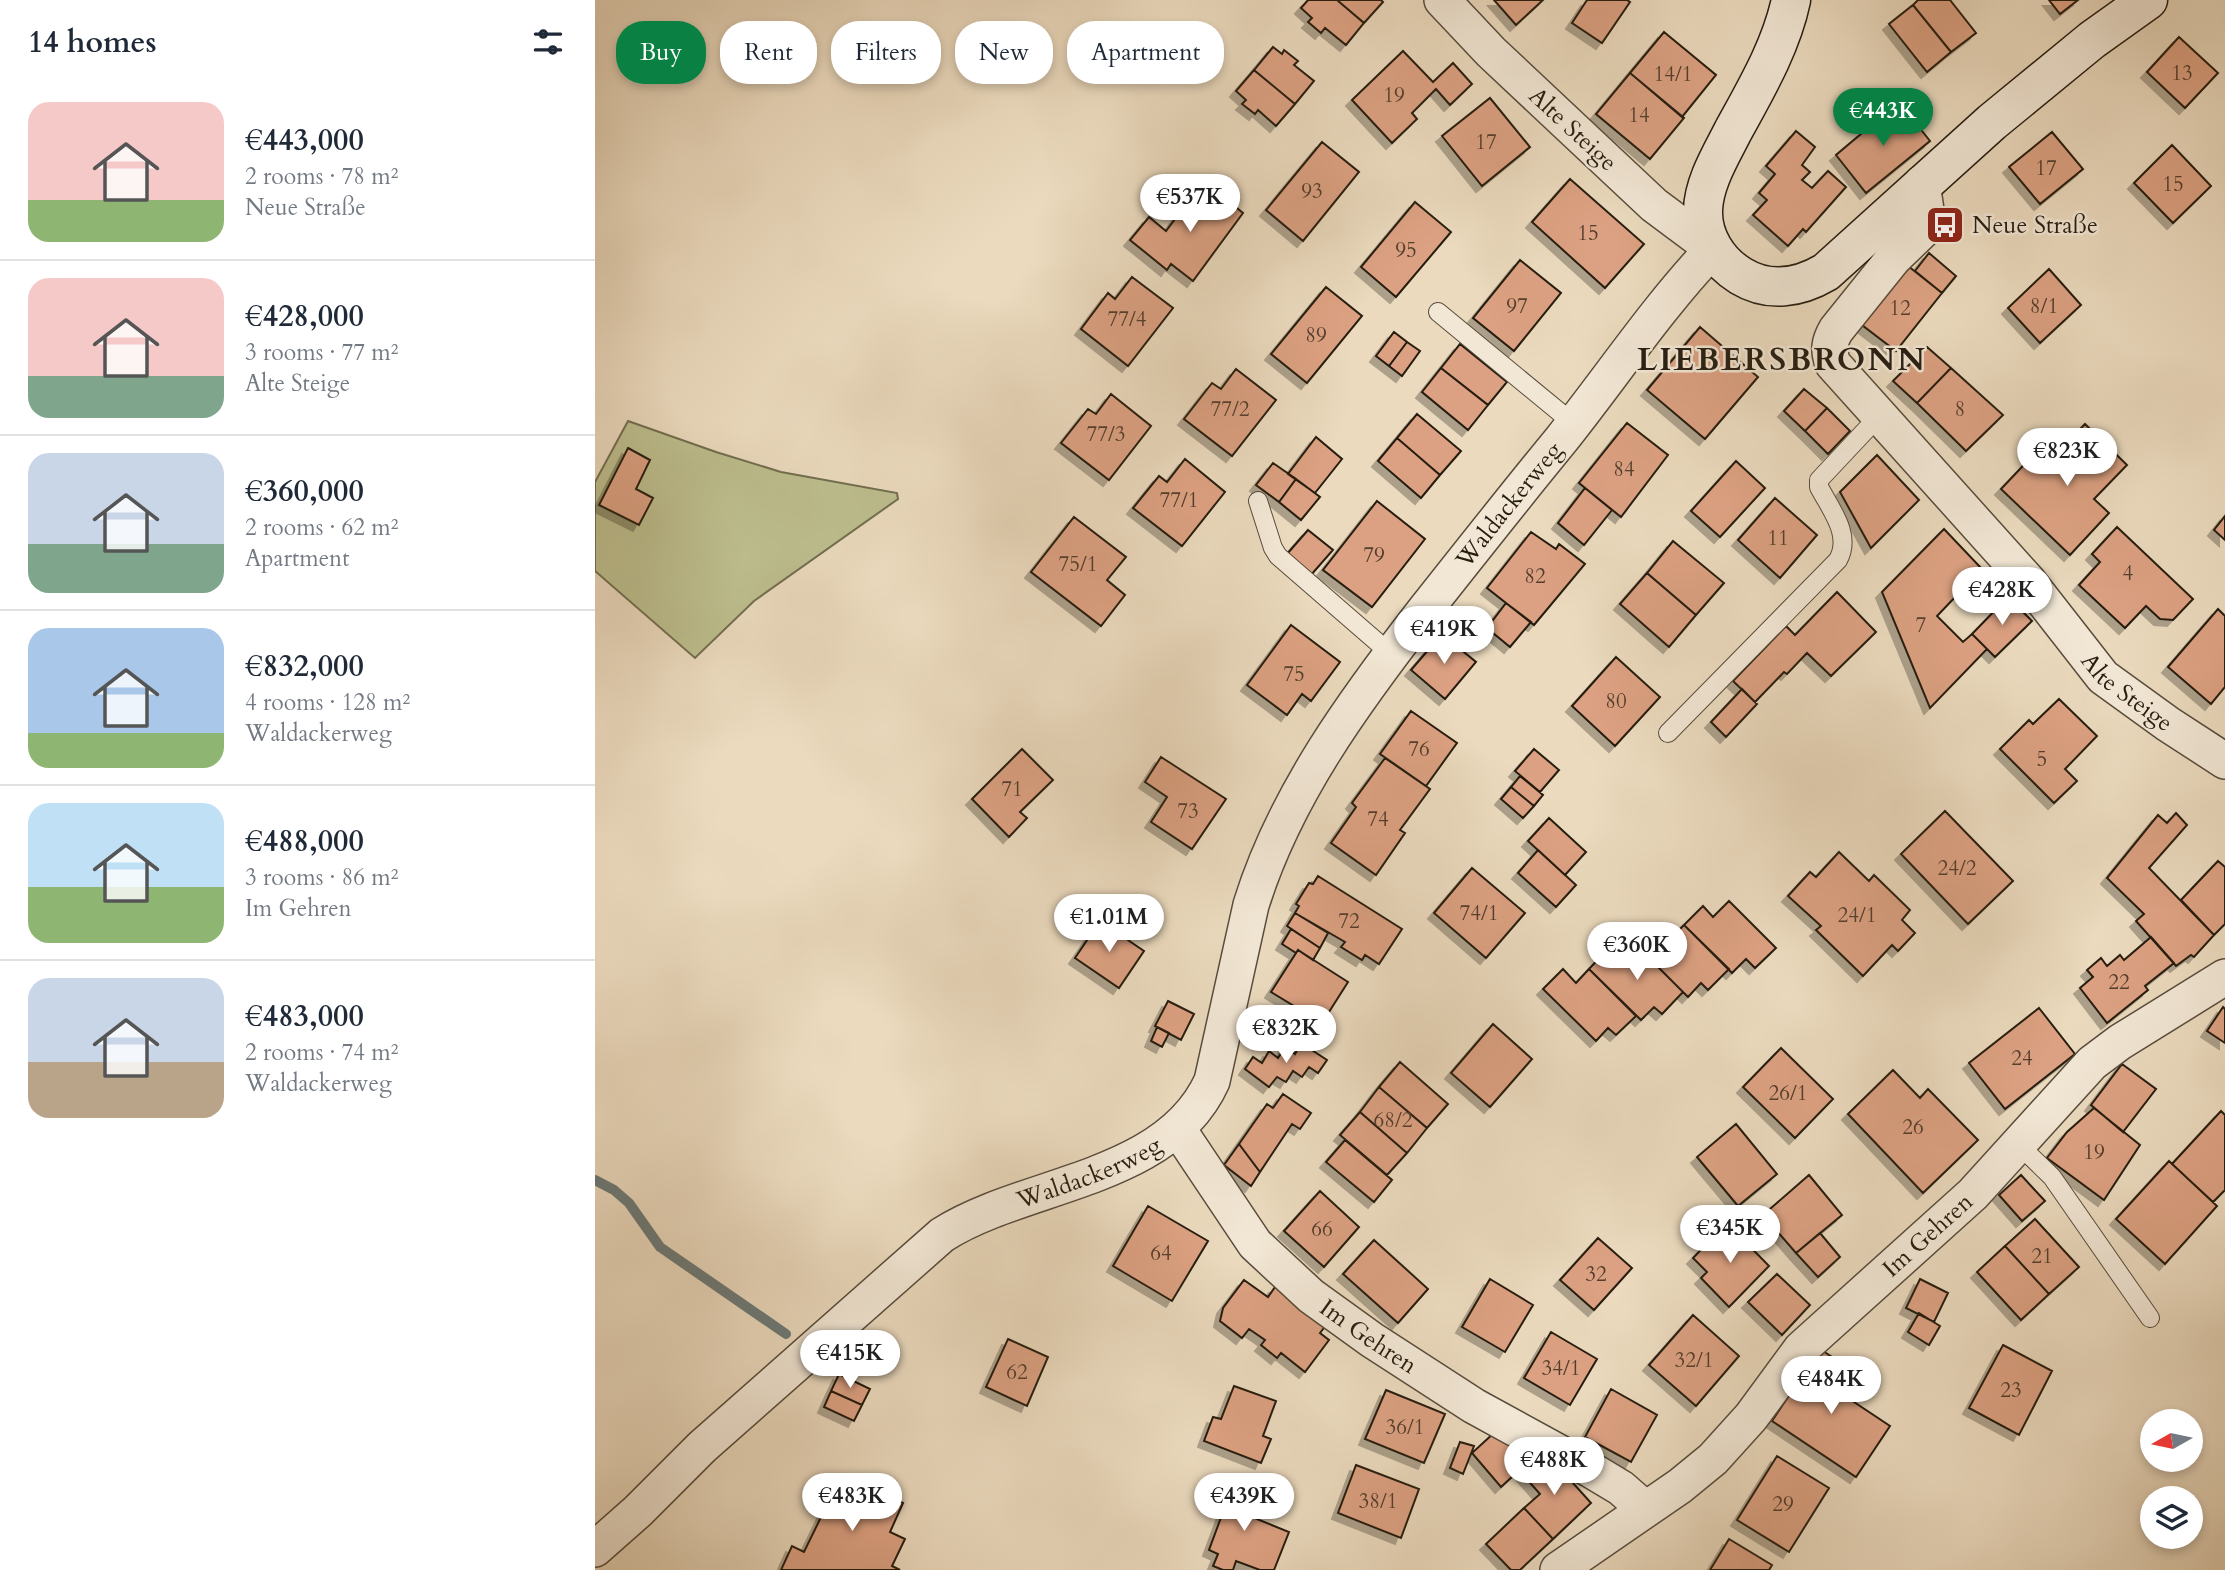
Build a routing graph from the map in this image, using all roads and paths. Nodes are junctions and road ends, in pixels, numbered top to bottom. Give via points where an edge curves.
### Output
1 (1442, 0) edge
2 (1791, 0) edge
3 (2148, 0) edge
4 (1922, 183) junction
5 (1713, 249) junction
6 (1438, 312) dead end
7 (1879, 416) junction
8 (1574, 424) junction
9 (1258, 501) dead end
10 (1391, 654) junction
11 (1668, 733) dead end
12 (2225, 761) edge
13 (2225, 977) edge
14 (1178, 1129) junction
15 (2018, 1144) junction
16 (2150, 1318) dead end
17 (1645, 1508) junction
18 (595, 1549) edge
19 (1558, 1570) edge

1 - 5 street, Alte Steige via 1654,205
2 - 5 street via 1775,51 1708,185 1703,225
3 - 4 street via 2064,62
4 - 5 street via 1826,272 1805,283 1759,285 1729,268
4 - 7 street, Alte Steige via 1924,229 1893,259 1830,342 1836,369
5 - 8 street, Waldackerweg via 1675,289
6 - 8 lane, Waldackerweg
7 - 11 lane via 1819,480 1843,534 1838,561
7 - 12 street, Alte Steige via 2028,581 2103,677
8 - 10 street, Waldackerweg
9 - 10 lane via 1278,556
10 - 14 street, Waldackerweg via 1336,732 1258,882 1212,1081 1200,1106
13 - 15 street, Im Gehren via 2109,1049
14 - 17 street, Im Gehren via 1255,1244 1311,1296 1474,1406 1611,1482
14 - 18 street, Waldackerweg via 1111,1167 972,1217 942,1235 702,1447
15 - 16 lane via 2052,1177
15 - 17 street, Im Gehren via 1973,1194 1801,1349 1713,1459
17 - 19 street, Im Gehren

